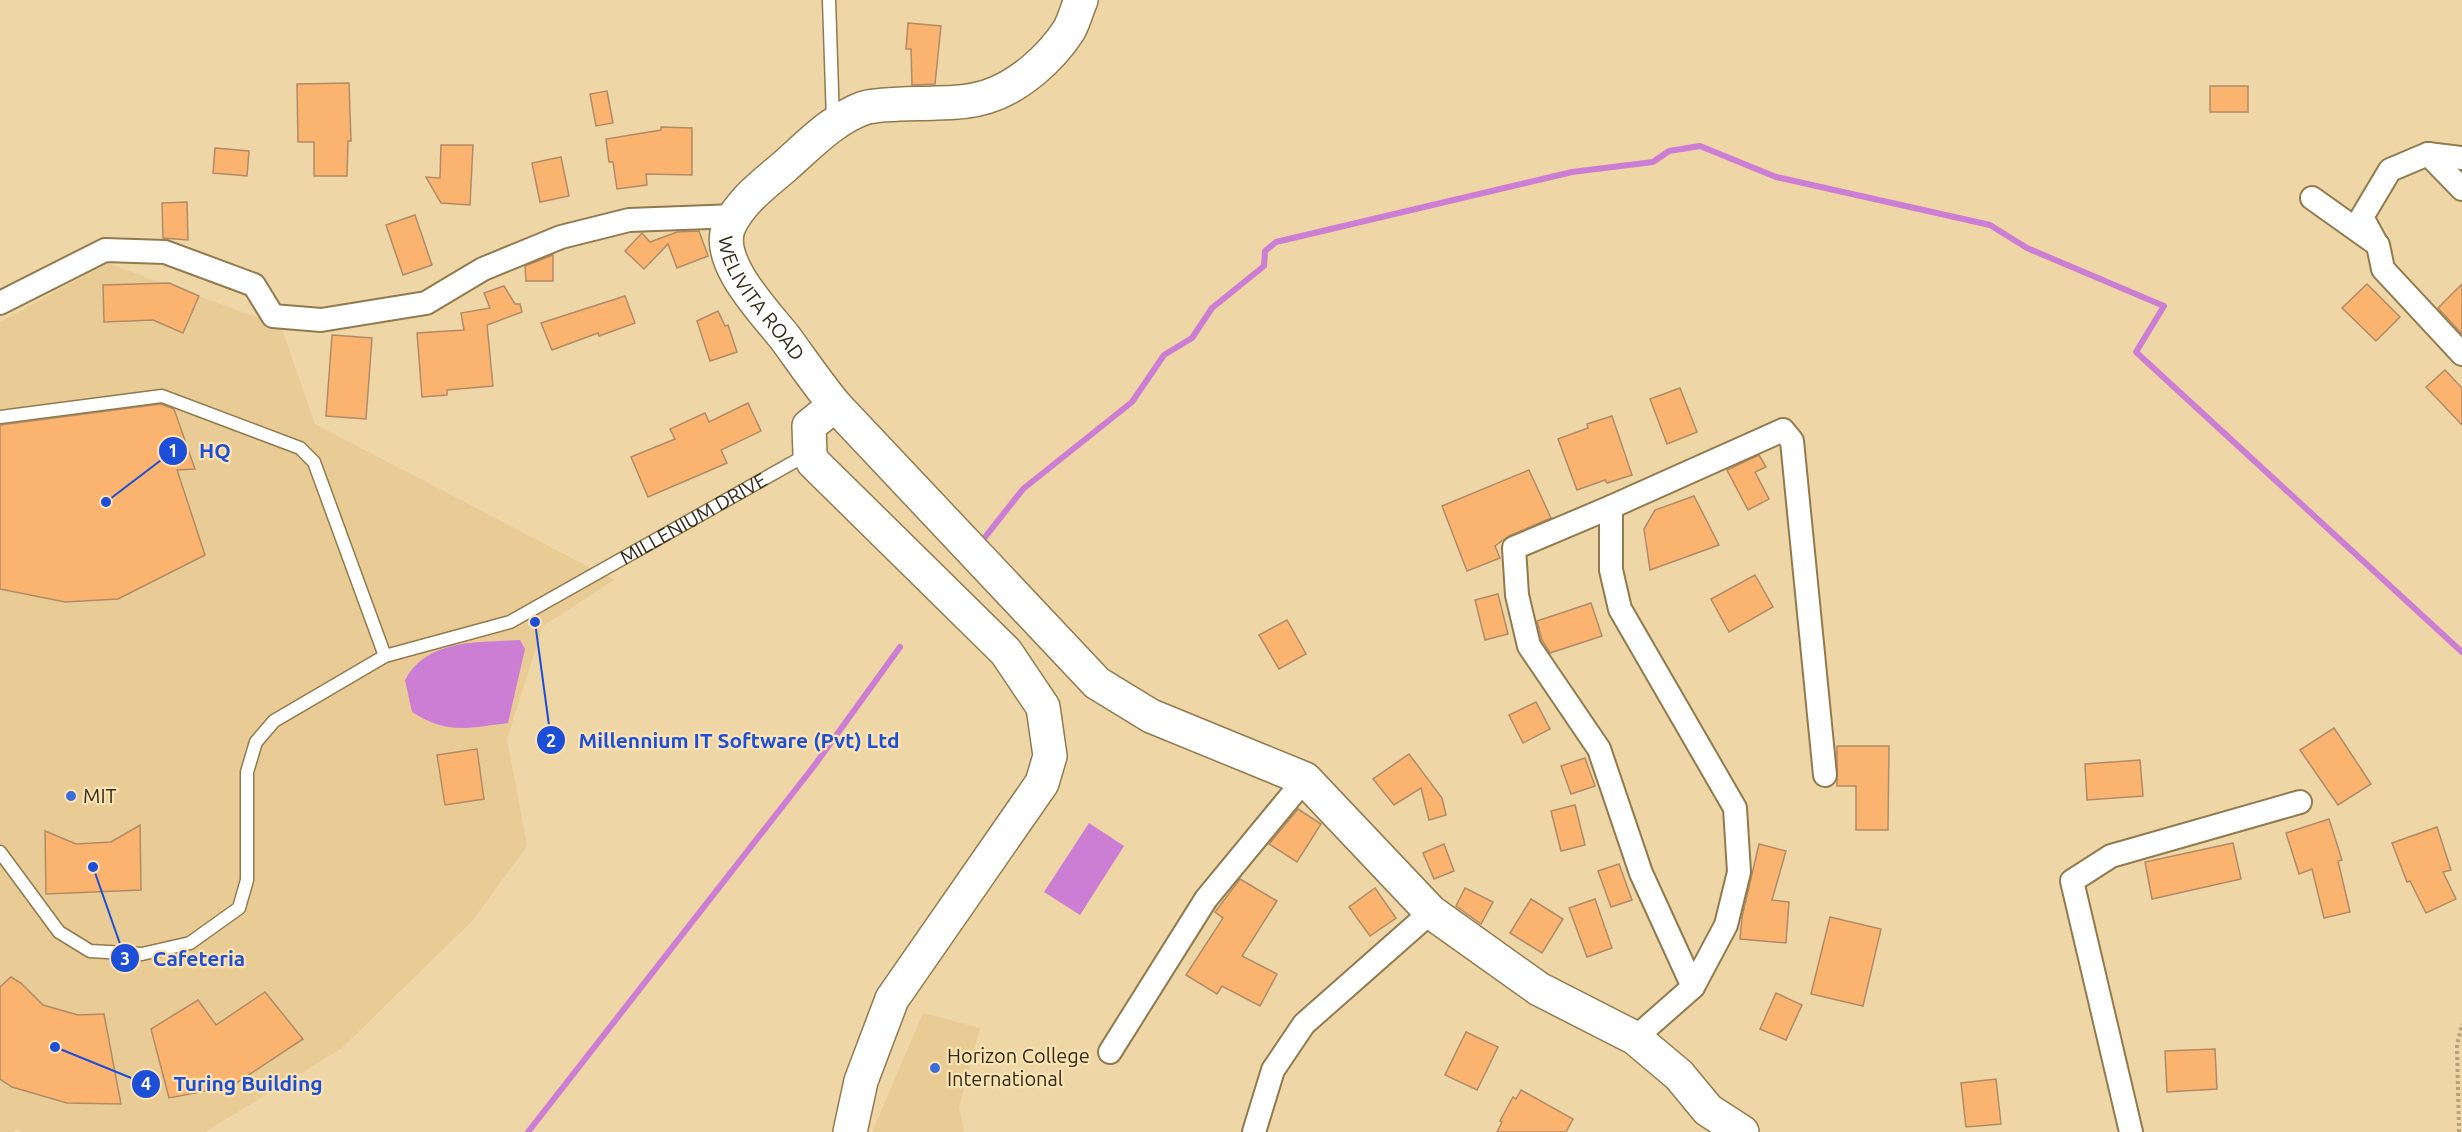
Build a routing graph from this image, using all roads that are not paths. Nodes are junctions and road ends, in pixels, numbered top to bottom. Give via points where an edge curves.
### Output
1 (829, 0) edge
2 (1081, 0) edge
3 (833, 125) junction
4 (2428, 154) junction
5 (2462, 158) edge
6 (2462, 189) edge
7 (2312, 198) dead end
8 (736, 216) junction
9 (2378, 245) junction
10 (0, 303) edge
11 (2462, 354) edge
12 (835, 405) junction
13 (0, 417) edge
14 (810, 453) junction
15 (1611, 507) junction
16 (385, 656) junction
17 (1825, 775) dead end
18 (1305, 779) junction
19 (2300, 802) dead end
20 (0, 852) edge
21 (1431, 912) junction
22 (1693, 987) junction
23 (1635, 1038) junction
24 (1110, 1052) dead end
25 (850, 1132) edge
26 (1254, 1132) edge
27 (1742, 1132) edge
28 (2131, 1132) edge

1 - 3 lane
2 - 3 street, WELIVITA ROAD via 1060,41 1041,63 1015,83 987,97 958,102 865,108
3 - 8 street, WELIVITA ROAD via 746,199
4 - 5 street
4 - 6 street
4 - 9 street via 2390,170 2362,217
7 - 9 street
8 - 10 street via 629,220 561,237 483,269 426,303 321,320 273,316 254,285 165,252 105,250
8 - 12 street, WELIVITA ROAD via 727,238 738,276
9 - 11 street via 2383,269
12 - 14 street via 809,426
12 - 18 street, WELIVITA ROAD via 1098,683 1150,716
13 - 16 lane via 162,396 300,448 314,462
14 - 16 lane, MILLENIUM DRIVE via 510,622
14 - 25 street via 813,462 1006,652 1043,707 1050,756 1042,783 892,999 861,1081
15 - 17 street via 1783,430 1792,441
15 - 22 street via 1611,570 1620,609 1735,807 1739,872 1726,925
15 - 22 street via 1514,548 1517,595 1528,646 1599,749 1641,873
16 - 20 lane, MILLENIUM DRIVE via 274,721 256,742 247,772 247,880 239,908 190,943 142,954 90,951 59,932
18 - 21 street
18 - 24 street via 1206,898
19 - 28 street via 2111,856 2072,881
21 - 23 street via 1539,989
21 - 26 street via 1304,1024 1273,1070
22 - 23 street
23 - 27 street via 1679,1075 1708,1110

